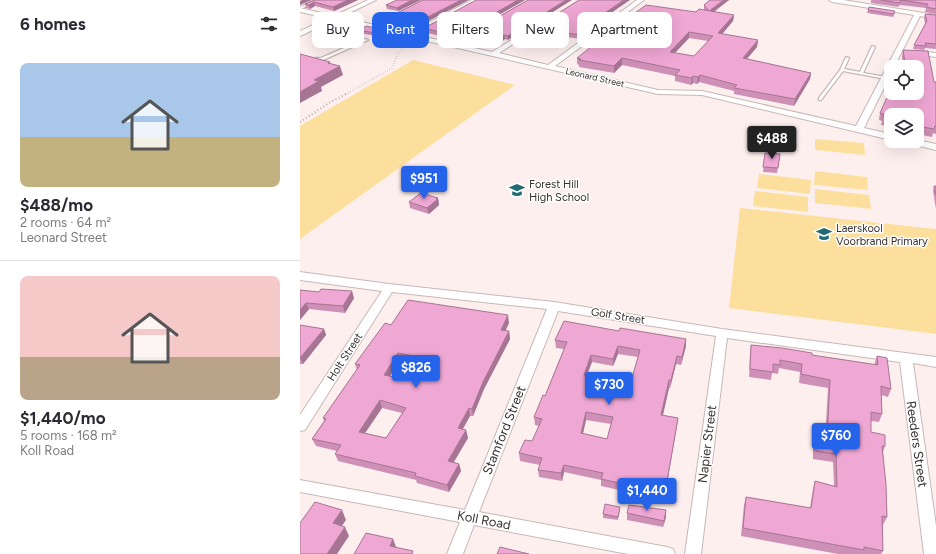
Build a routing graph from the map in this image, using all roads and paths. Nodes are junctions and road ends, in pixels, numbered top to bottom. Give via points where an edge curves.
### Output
1 (319, 0) edge
2 (372, 0) edge
3 (477, 0) edge
4 (641, 0) edge
5 (832, 0) edge
6 (886, 0) edge
7 (881, 8) junction
8 (300, 9) edge
9 (312, 12) edge
10 (347, 12) edge
11 (918, 14) junction
12 (936, 17) edge
13 (429, 25) edge
14 (312, 28) edge
15 (300, 34) edge
16 (366, 40) dead end
17 (511, 43) edge
18 (873, 46) dead end
19 (405, 48) edge
20 (465, 48) edge
21 (898, 52) junction
22 (493, 54) junction
23 (936, 55) edge
24 (312, 58) edge
25 (847, 58) dead end
26 (894, 60) edge
27 (549, 67) junction
28 (842, 70) junction
29 (861, 73) junction
30 (884, 78) edge
31 (884, 80) edge
32 (820, 99) dead end
33 (300, 122) edge
34 (859, 129) junction
35 (884, 135) edge
36 (924, 144) edge
37 (936, 147) edge
38 (300, 276) edge
39 (389, 288) junction
40 (554, 306) junction
41 (722, 333) junction
42 (906, 358) junction
43 (936, 362) edge
44 (300, 426) edge
45 (300, 486) edge
46 (469, 517) junction
47 (455, 554) edge
48 (668, 554) edge
49 (693, 554) edge
50 (932, 554) edge

1 - 8 lane
2 - 10 street
3 - 13 street
4 - 27 street
5 - 7 street
6 - 7 street
7 - 11 street
8 - 9 street, Leonard Street
11 - 12 street
11 - 21 street
14 - 15 street
16 - 24 lane via 322,59
17 - 22 street
18 - 29 lane
19 - 33 path via 398,53 392,68
20 - 22 street, Leonard Street
21 - 23 street
21 - 26 street
22 - 27 street, Leonard Street
25 - 28 lane
27 - 34 street, Leonard Street via 658,92 702,93
28 - 29 lane
28 - 32 lane
29 - 30 lane
31 - 34 street
34 - 35 street, Leonard Street
36 - 37 street
38 - 39 street, Golf Street
39 - 40 street, Golf Street
39 - 44 street, Holt Street
40 - 41 street, Golf Street
40 - 46 street, Stamford Street
41 - 42 street, Golf Street
41 - 49 street, Napier Street
42 - 43 street, Golf Street
42 - 50 street, Reeders Street
45 - 46 street, Koll Road
46 - 47 street, Stamford Street
46 - 48 street, Koll Road

